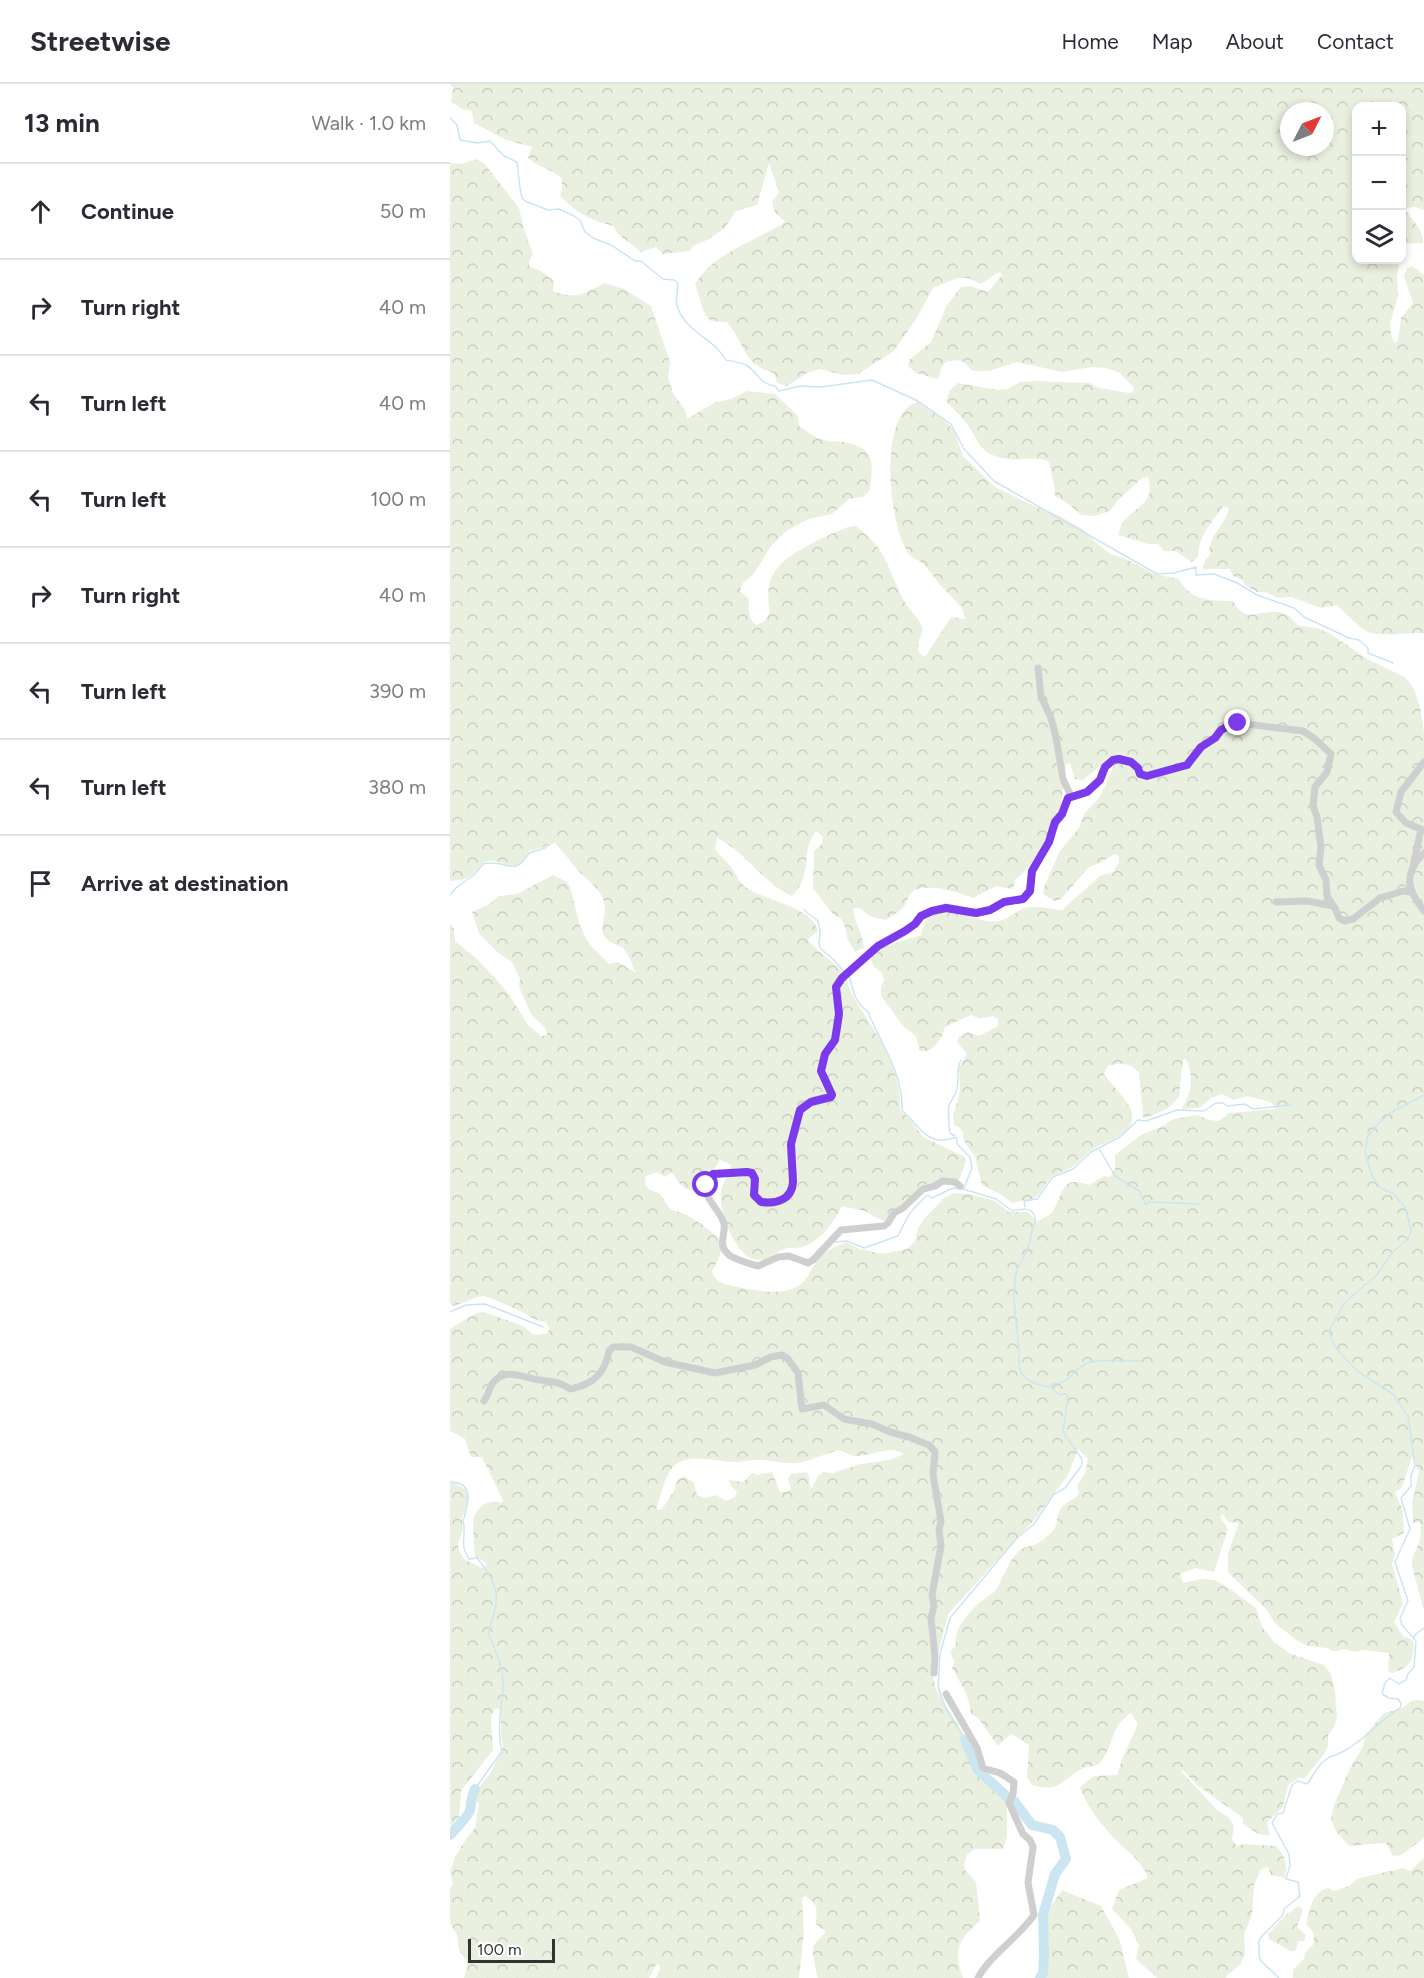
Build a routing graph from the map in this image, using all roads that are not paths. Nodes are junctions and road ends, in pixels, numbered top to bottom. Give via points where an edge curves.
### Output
1 (1038, 668) dead end
2 (1424, 762) edge
3 (1071, 796) junction
4 (1424, 853) edge
5 (1413, 867) junction
6 (1411, 892) junction
7 (1276, 902) dead end
8 (1333, 906) junction
9 (1424, 911) edge
10 (960, 1186) dead end
11 (484, 1401) dead end
12 (934, 1673) dead end
13 (946, 1694) dead end
14 (978, 1978) edge

1 - 3 street via 1041,696 1052,718 1063,780
2 - 5 street via 1401,792 1396,813 1406,823 1421,829
3 - 8 street via 1087,792 1113,760 1131,762 1140,774 1147,776 1182,767 1230,725 1303,731 1331,754 1313,799 1321,847 1319,864
3 - 10 street via 1032,871 1030,891 1023,899 976,913 946,908 932,911 878,946 838,982 835,1040 825,1054 821,1071 832,1095 800,1110 791,1144 793,1188 785,1199 761,1202 754,1195 755,1179 747,1172 713,1174 706,1191 719,1210 724,1227 721,1239 727,1253 758,1266 789,1256 808,1263 841,1230 884,1226 923,1189 943,1181
4 - 5 street
5 - 6 street via 1409,878
6 - 8 street via 1380,898 1347,921 1339,918
6 - 9 street
7 - 8 street via 1307,901
11 - 12 street via 495,1382 508,1374 560,1382 570,1389 593,1381 613,1347 631,1347 665,1362 715,1373 782,1355 798,1373 802,1409 824,1405 844,1419 909,1437 929,1445 934,1452 933,1475 941,1521 932,1595
13 - 14 street via 977,1748 983,1768 1014,1782 1009,1803 1033,1847 1028,1883 1034,1915

